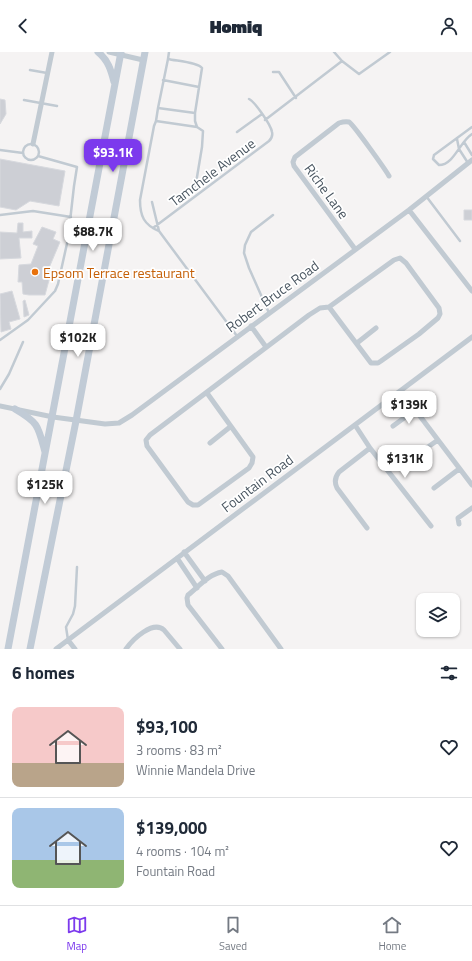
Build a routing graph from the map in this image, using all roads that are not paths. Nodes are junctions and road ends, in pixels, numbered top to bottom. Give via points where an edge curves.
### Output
1 (52, 52) edge
2 (98, 52) edge
3 (108, 52) edge
4 (145, 52) edge
5 (169, 52) edge
6 (334, 52) edge
7 (390, 52) edge
8 (121, 53) edge
9 (168, 59) junction
10 (143, 60) junction
11 (342, 61) junction
12 (30, 70) dead end
13 (273, 72) dead end
14 (47, 73) junction
15 (163, 80) junction
16 (114, 84) junction
17 (200, 87) junction
18 (296, 98) junction
19 (249, 99) dead end
20 (24, 100) dead end
21 (41, 103) junction
22 (57, 106) dead end
23 (158, 108) junction
24 (195, 113) junction
25 (262, 114) junction
26 (265, 120) junction
27 (156, 121) junction
28 (197, 127) junction
29 (472, 127) edge
30 (237, 132) dead end
31 (472, 134) edge
32 (457, 138) junction
33 (464, 142) junction
34 (33, 144) junction
35 (459, 149) junction
36 (0, 150) edge
37 (23, 153) junction
38 (472, 155) edge
39 (38, 156) junction
40 (470, 161) edge
41 (389, 176) dead end
42 (190, 193) dead end
43 (426, 196) junction
44 (152, 202) dead end
45 (409, 210) junction
46 (0, 215) edge
47 (273, 215) dead end
48 (71, 217) junction
49 (157, 226) junction
50 (153, 229) junction
51 (159, 231) junction
52 (460, 241) dead end
53 (355, 249) junction
54 (472, 291) edge
55 (329, 307) junction
56 (269, 313) junction
57 (251, 326) junction
58 (376, 328) dead end
59 (237, 336) junction
60 (472, 337) edge
61 (0, 340) edge
62 (23, 342) dead end
63 (357, 343) junction
64 (266, 347) junction
65 (0, 388) edge
66 (401, 391) junction
67 (207, 393) junction
68 (0, 406) edge
69 (15, 409) junction
70 (415, 410) junction
71 (53, 417) junction
72 (76, 421) junction
73 (354, 425) junction
74 (393, 426) dead end
75 (230, 427) junction
76 (438, 440) junction
77 (210, 443) dead end
78 (370, 448) junction
79 (45, 454) junction
80 (412, 458) dead end
81 (460, 469) junction
82 (472, 485) edge
83 (434, 488) dead end
84 (472, 508) edge
85 (459, 524) dead end
86 (431, 526) dead end
87 (367, 528) dead end
88 (184, 552) junction
89 (177, 558) junction
90 (77, 567) dead end
91 (205, 581) junction
92 (197, 588) junction
93 (68, 640) junction
94 (8, 649) edge
95 (30, 649) edge
96 (56, 649) edge
97 (75, 649) edge
98 (126, 649) edge
99 (180, 649) edge
100 (222, 649) edge
101 (281, 649) edge

1 - 14 street
2 - 16 main road via 110,67
3 - 8 street
4 - 10 main road
5 - 9 lane
6 - 11 lane
7 - 11 lane via 359,74
8 - 10 street
8 - 16 main road
9 - 15 lane
9 - 17 lane via 200,65
10 - 72 main road
11 - 18 lane
12 - 14 lane
13 - 18 lane via 279,72
14 - 21 street
15 - 17 lane
15 - 23 lane
16 - 71 main road
17 - 24 lane
18 - 26 lane
19 - 25 lane
20 - 21 lane
21 - 22 lane
21 - 34 street
23 - 24 lane
23 - 27 lane
24 - 28 lane
25 - 26 lane
25 - 30 lane
26 - 49 lane, Tamchele Avenue via 272,130 269,141
27 - 28 lane
27 - 50 lane via 140,200 143,217
28 - 42 lane via 203,131 202,147 196,183
29 - 32 lane
31 - 33 lane
32 - 35 lane
32 - 35 lane via 434,155 434,159 442,165
33 - 35 lane
33 - 38 lane
34 - 37 lane via 26,146
34 - 39 lane via 38,149
35 - 40 lane
36 - 37 lane
37 - 39 lane via 30,160
39 - 48 lane via 77,167
40 - 43 street, Robert Bruce Road
41 - 53 street, Riche Lane via 359,133 346,121 339,123 295,156 294,166
43 - 45 street, Robert Bruce Road
43 - 52 lane
44 - 49 lane
45 - 53 street, Robert Bruce Road
45 - 54 street
46 - 48 lane via 33,211
47 - 56 lane via 251,232 244,253
48 - 61 lane via 58,284 54,291 28,320
49 - 50 lane, Tamchele Avenue
49 - 51 lane
50 - 51 lane
51 - 59 lane
53 - 56 street, Robert Bruce Road
55 - 63 street
55 - 63 street via 400,258 439,308 438,318 378,363 371,363
55 - 64 street via 320,308
56 - 57 street, Robert Bruce Road
57 - 59 street, Robert Bruce Road
57 - 64 street
58 - 63 street
59 - 72 street, Robert Bruce Road via 119,423
60 - 66 street, Fountain Road
62 - 65 lane
64 - 67 street
66 - 70 street
66 - 73 street, Fountain Road
67 - 75 street
67 - 75 street via 146,440 147,446 192,505 198,505 249,468 252,463 253,457
68 - 69 street, Robert Bruce Road
69 - 71 street, Robert Bruce Road
69 - 79 main road via 28,417 39,430
70 - 74 street
70 - 76 street
71 - 72 street, Robert Bruce Road
71 - 79 main road
72 - 95 main road
73 - 78 street
73 - 88 street, Fountain Road
75 - 77 street
76 - 80 street
76 - 81 street
78 - 86 street
78 - 87 street via 339,472 335,482
79 - 94 main road
81 - 82 street
81 - 83 street
84 - 85 street via 458,518
88 - 89 street, Fountain Road
88 - 91 street
89 - 92 street
89 - 93 street, Fountain Road
90 - 93 lane via 75,606 66,627
91 - 92 street
91 - 101 street via 219,572 228,576
92 - 100 street via 188,595 188,605
93 - 96 street, Fountain Road
93 - 97 street
98 - 99 street via 137,638 156,626 161,627

